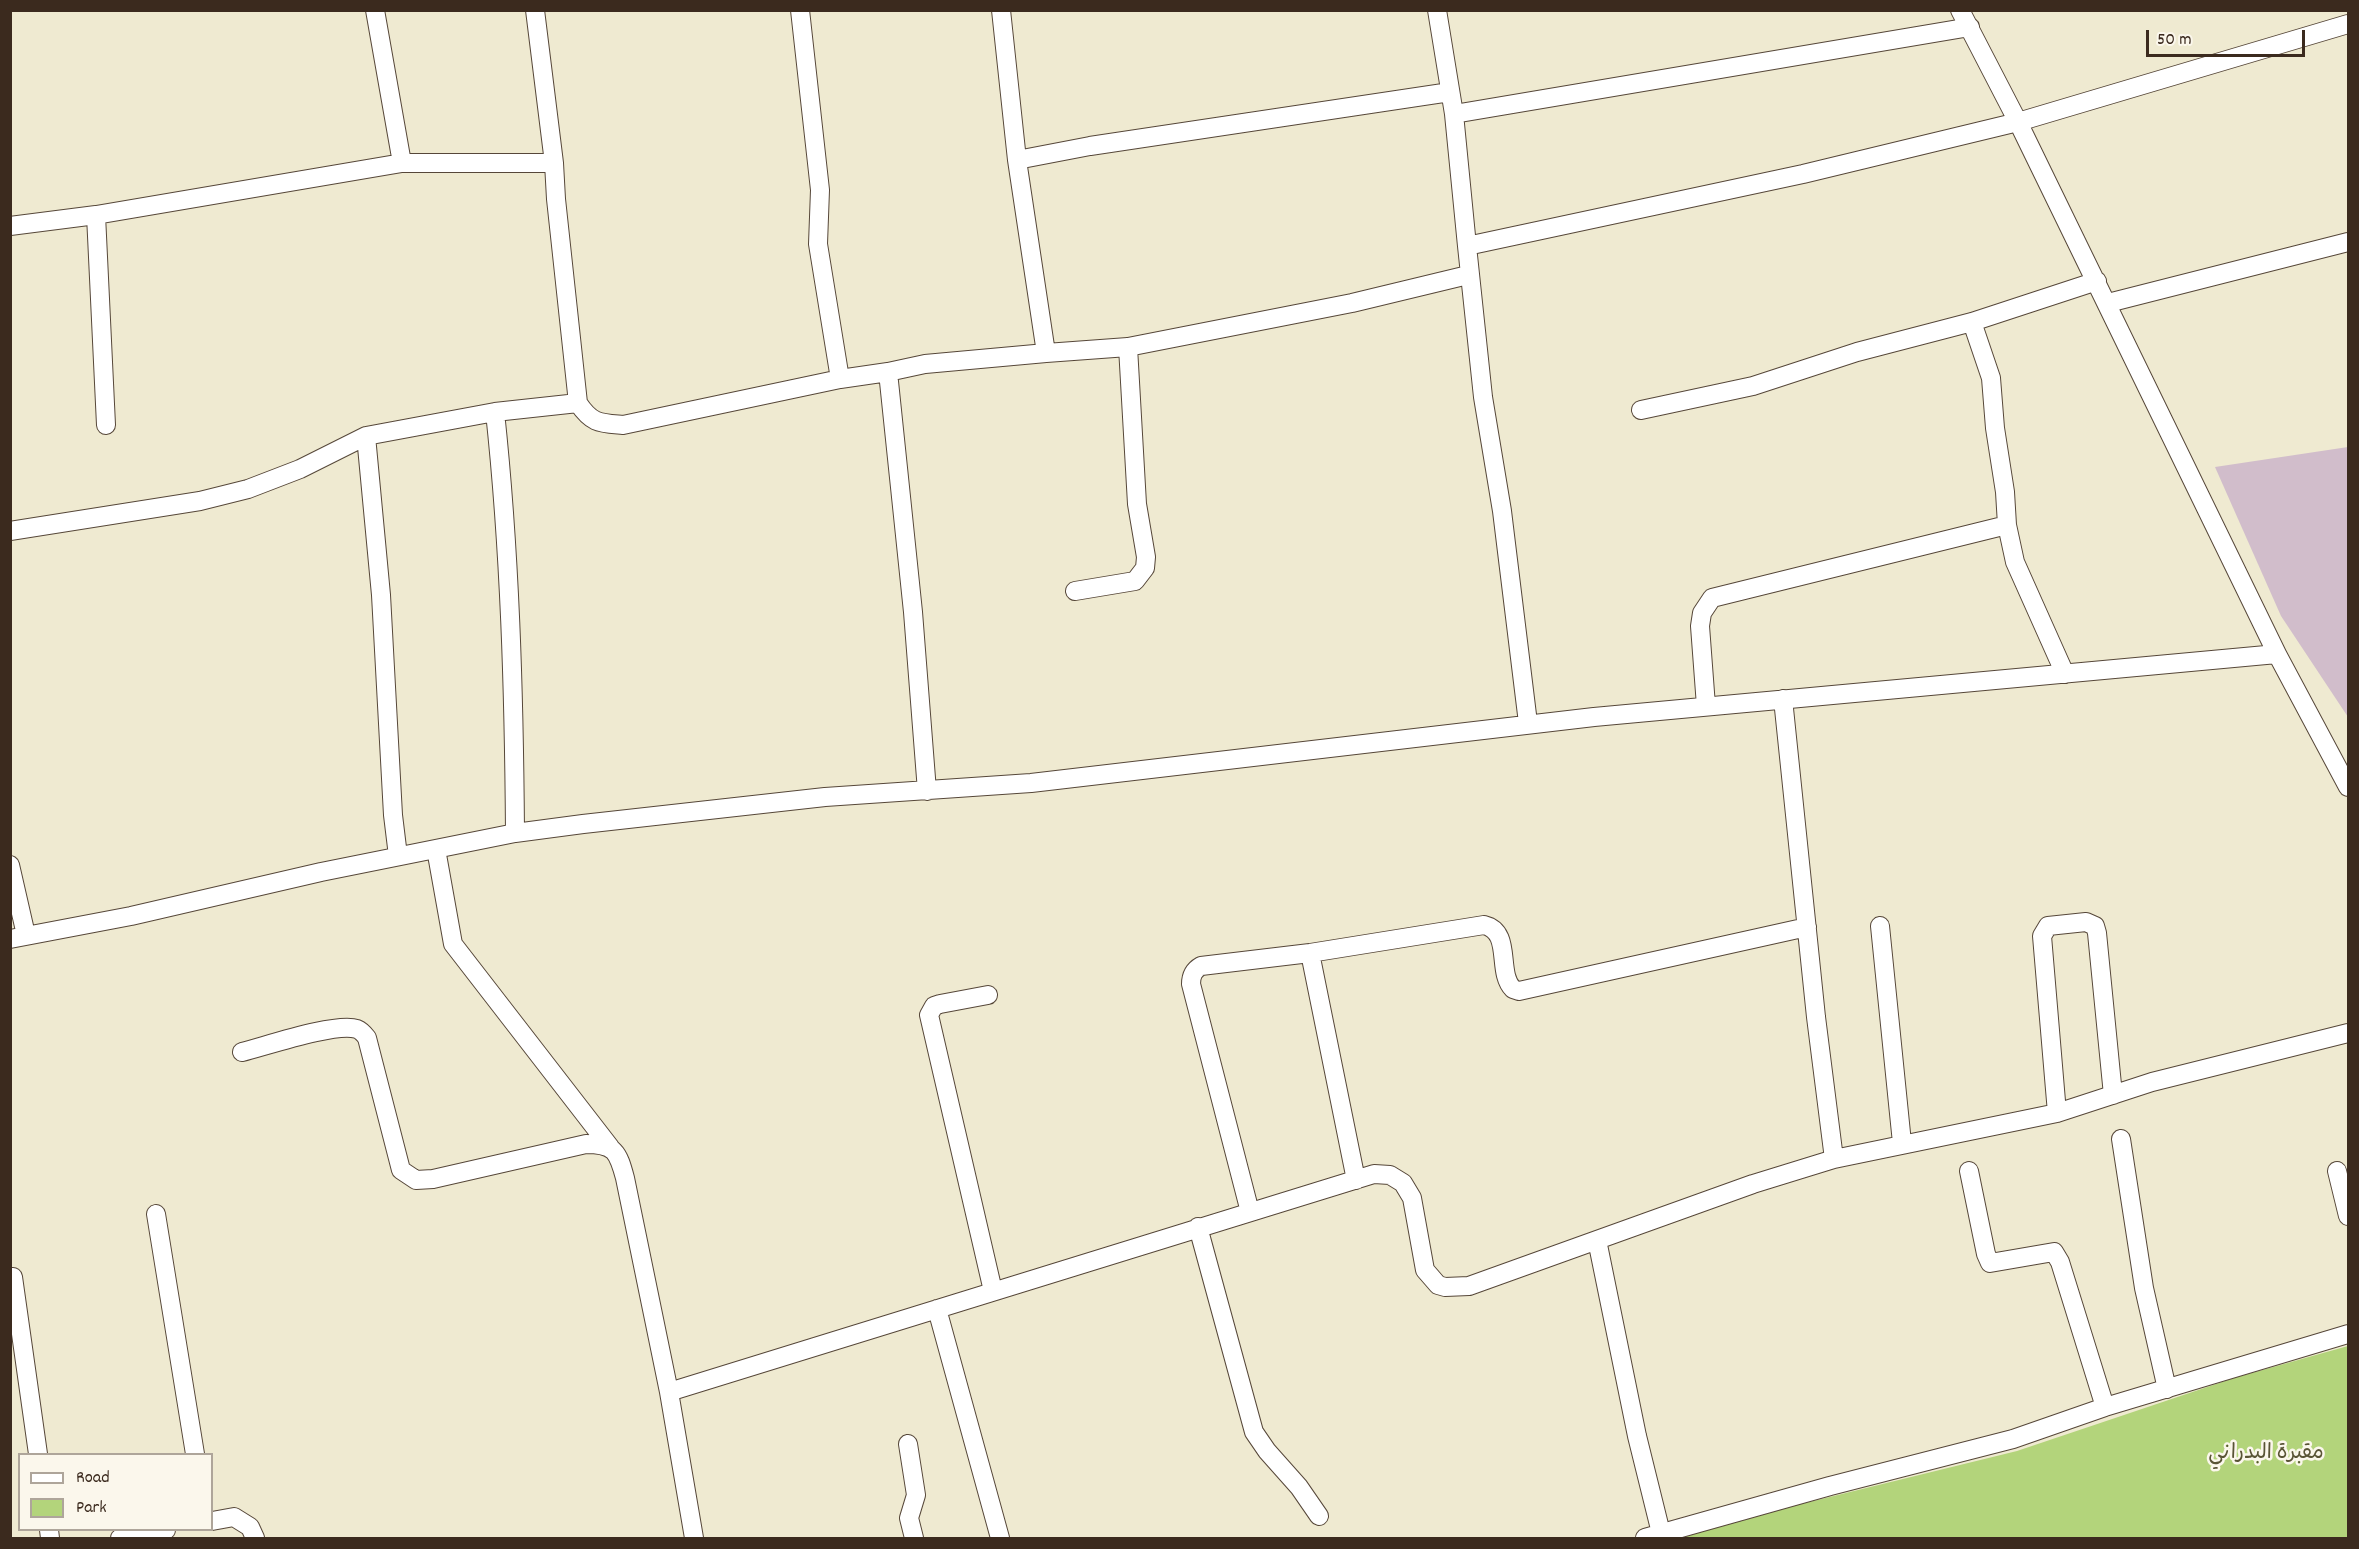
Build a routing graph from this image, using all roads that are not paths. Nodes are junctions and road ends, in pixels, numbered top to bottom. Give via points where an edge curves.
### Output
1 (375, 10) edge
2 (535, 10) edge
3 (800, 10) edge
4 (1001, 10) edge
5 (1437, 10) edge
6 (1960, 10) edge
7 (2349, 24) edge
8 (1970, 27) junction
9 (1450, 92) junction
10 (1454, 114) junction
11 (2018, 122) junction
12 (1017, 160) junction
13 (402, 163) junction
14 (554, 164) junction
15 (96, 215) junction
16 (10, 226) edge
17 (2349, 242) edge
18 (1467, 246) junction
19 (1468, 275) junction
20 (2097, 281) junction
21 (2108, 303) junction
22 (1971, 322) junction
23 (1128, 347) junction
24 (1046, 353) junction
25 (888, 372) junction
26 (840, 379) junction
27 (578, 403) junction
28 (1641, 410) dead end
29 (495, 412) junction
30 (106, 425) dead end
31 (366, 436) junction
32 (2007, 525) junction
33 (10, 531) edge
34 (1075, 591) dead end
35 (2277, 654) junction
36 (2065, 674) junction
37 (1783, 699) junction
38 (1706, 706) junction
39 (1528, 723) junction
40 (2349, 787) edge
41 (927, 791) junction
42 (515, 833) junction
43 (436, 849) junction
44 (398, 856) junction
45 (10, 865) edge
46 (1880, 926) dead end
47 (1807, 927) junction
48 (18, 937) edge
49 (1310, 953) junction
50 (988, 995) dead end
51 (2349, 1033) edge
52 (242, 1052) dead end
53 (2113, 1095) junction
54 (2057, 1113) junction
55 (2121, 1139) dead end
56 (1902, 1143) junction
57 (610, 1147) junction
58 (1834, 1159) junction
59 (1969, 1171) dead end
60 (2337, 1171) dead end
61 (1356, 1180) junction
62 (1250, 1212) junction
63 (156, 1214) dead end
64 (2349, 1216) edge
65 (1198, 1227) junction
66 (1597, 1240) junction
67 (13, 1277) dead end
68 (993, 1291) junction
69 (937, 1309) junction
70 (2349, 1334) edge
71 (2167, 1389) junction
72 (669, 1392) junction
73 (2106, 1407) junction
74 (908, 1444) dead end
75 (38, 1453) edge
76 (195, 1453) edge
77 (1319, 1516) dead end
78 (213, 1521) edge
79 (161, 1531) edge
80 (1653, 1537) edge
81 (120, 1539) edge
82 (255, 1539) edge
83 (694, 1539) edge
84 (914, 1539) edge
85 (1000, 1539) edge

1 - 13 street
2 - 14 street
3 - 26 street via 820,190 818,244
4 - 12 street
5 - 9 street
6 - 8 street
7 - 11 street
8 - 10 street
8 - 11 street
9 - 10 street
9 - 12 street
10 - 18 street
11 - 18 street via 1803,174
11 - 20 street
12 - 24 street
13 - 14 street
13 - 15 street
14 - 27 street
15 - 16 street
15 - 30 street
17 - 21 street
18 - 19 street
19 - 23 street via 1352,303
19 - 39 street
20 - 21 street
20 - 22 street
21 - 35 street
22 - 28 street via 1857,352 1753,386
22 - 32 street via 1991,378
23 - 24 street
23 - 34 street via 1137,504 1145,568 1135,581
24 - 25 street via 925,364
25 - 26 street
25 - 41 street
26 - 27 street via 623,425 598,423 587,417
27 - 29 street
29 - 31 street
29 - 42 street via 509,601
31 - 33 street via 300,469 248,489 200,501
31 - 44 street
32 - 36 street via 2014,562
32 - 38 street via 1713,598 1702,613 1700,626
35 - 36 street
35 - 40 street
36 - 37 street
37 - 38 street
37 - 47 street
38 - 39 street
39 - 41 street via 1030,783
41 - 42 street via 716,808
42 - 43 street
43 - 44 street
43 - 57 street via 453,944
44 - 48 street via 131,916
45 - 48 street
46 - 56 street
47 - 49 street via 1519,991 1508,982 1498,934 1484,925
47 - 58 street
49 - 61 street
49 - 62 street via 1202,966 1191,977
50 - 68 street via 940,1004 929,1015
51 - 53 street
52 - 57 street via 337,1027 363,1033 401,1170 416,1180 586,1144
53 - 54 street
53 - 54 street via 2095,926 2086,922 2048,926 2042,936
54 - 56 street
55 - 71 street via 2144,1288
56 - 58 street
57 - 72 street via 625,1178
58 - 66 street
59 - 73 street via 1990,1263 2054,1252 2060,1262
60 - 64 street
61 - 62 street
61 - 66 street via 1374,1174 1390,1175 1403,1183 1412,1198 1425,1270 1438,1285 1445,1287 1469,1286
62 - 65 street
63 - 76 street
65 - 68 street
65 - 77 street via 1254,1432
66 - 80 street
67 - 75 street
68 - 69 street
69 - 72 street
69 - 85 street
70 - 71 street
71 - 73 street
72 - 83 street
73 - 80 street via 2013,1439
74 - 84 street via 916,1495 909,1518
78 - 82 street via 234,1517 242,1520
79 - 81 street

